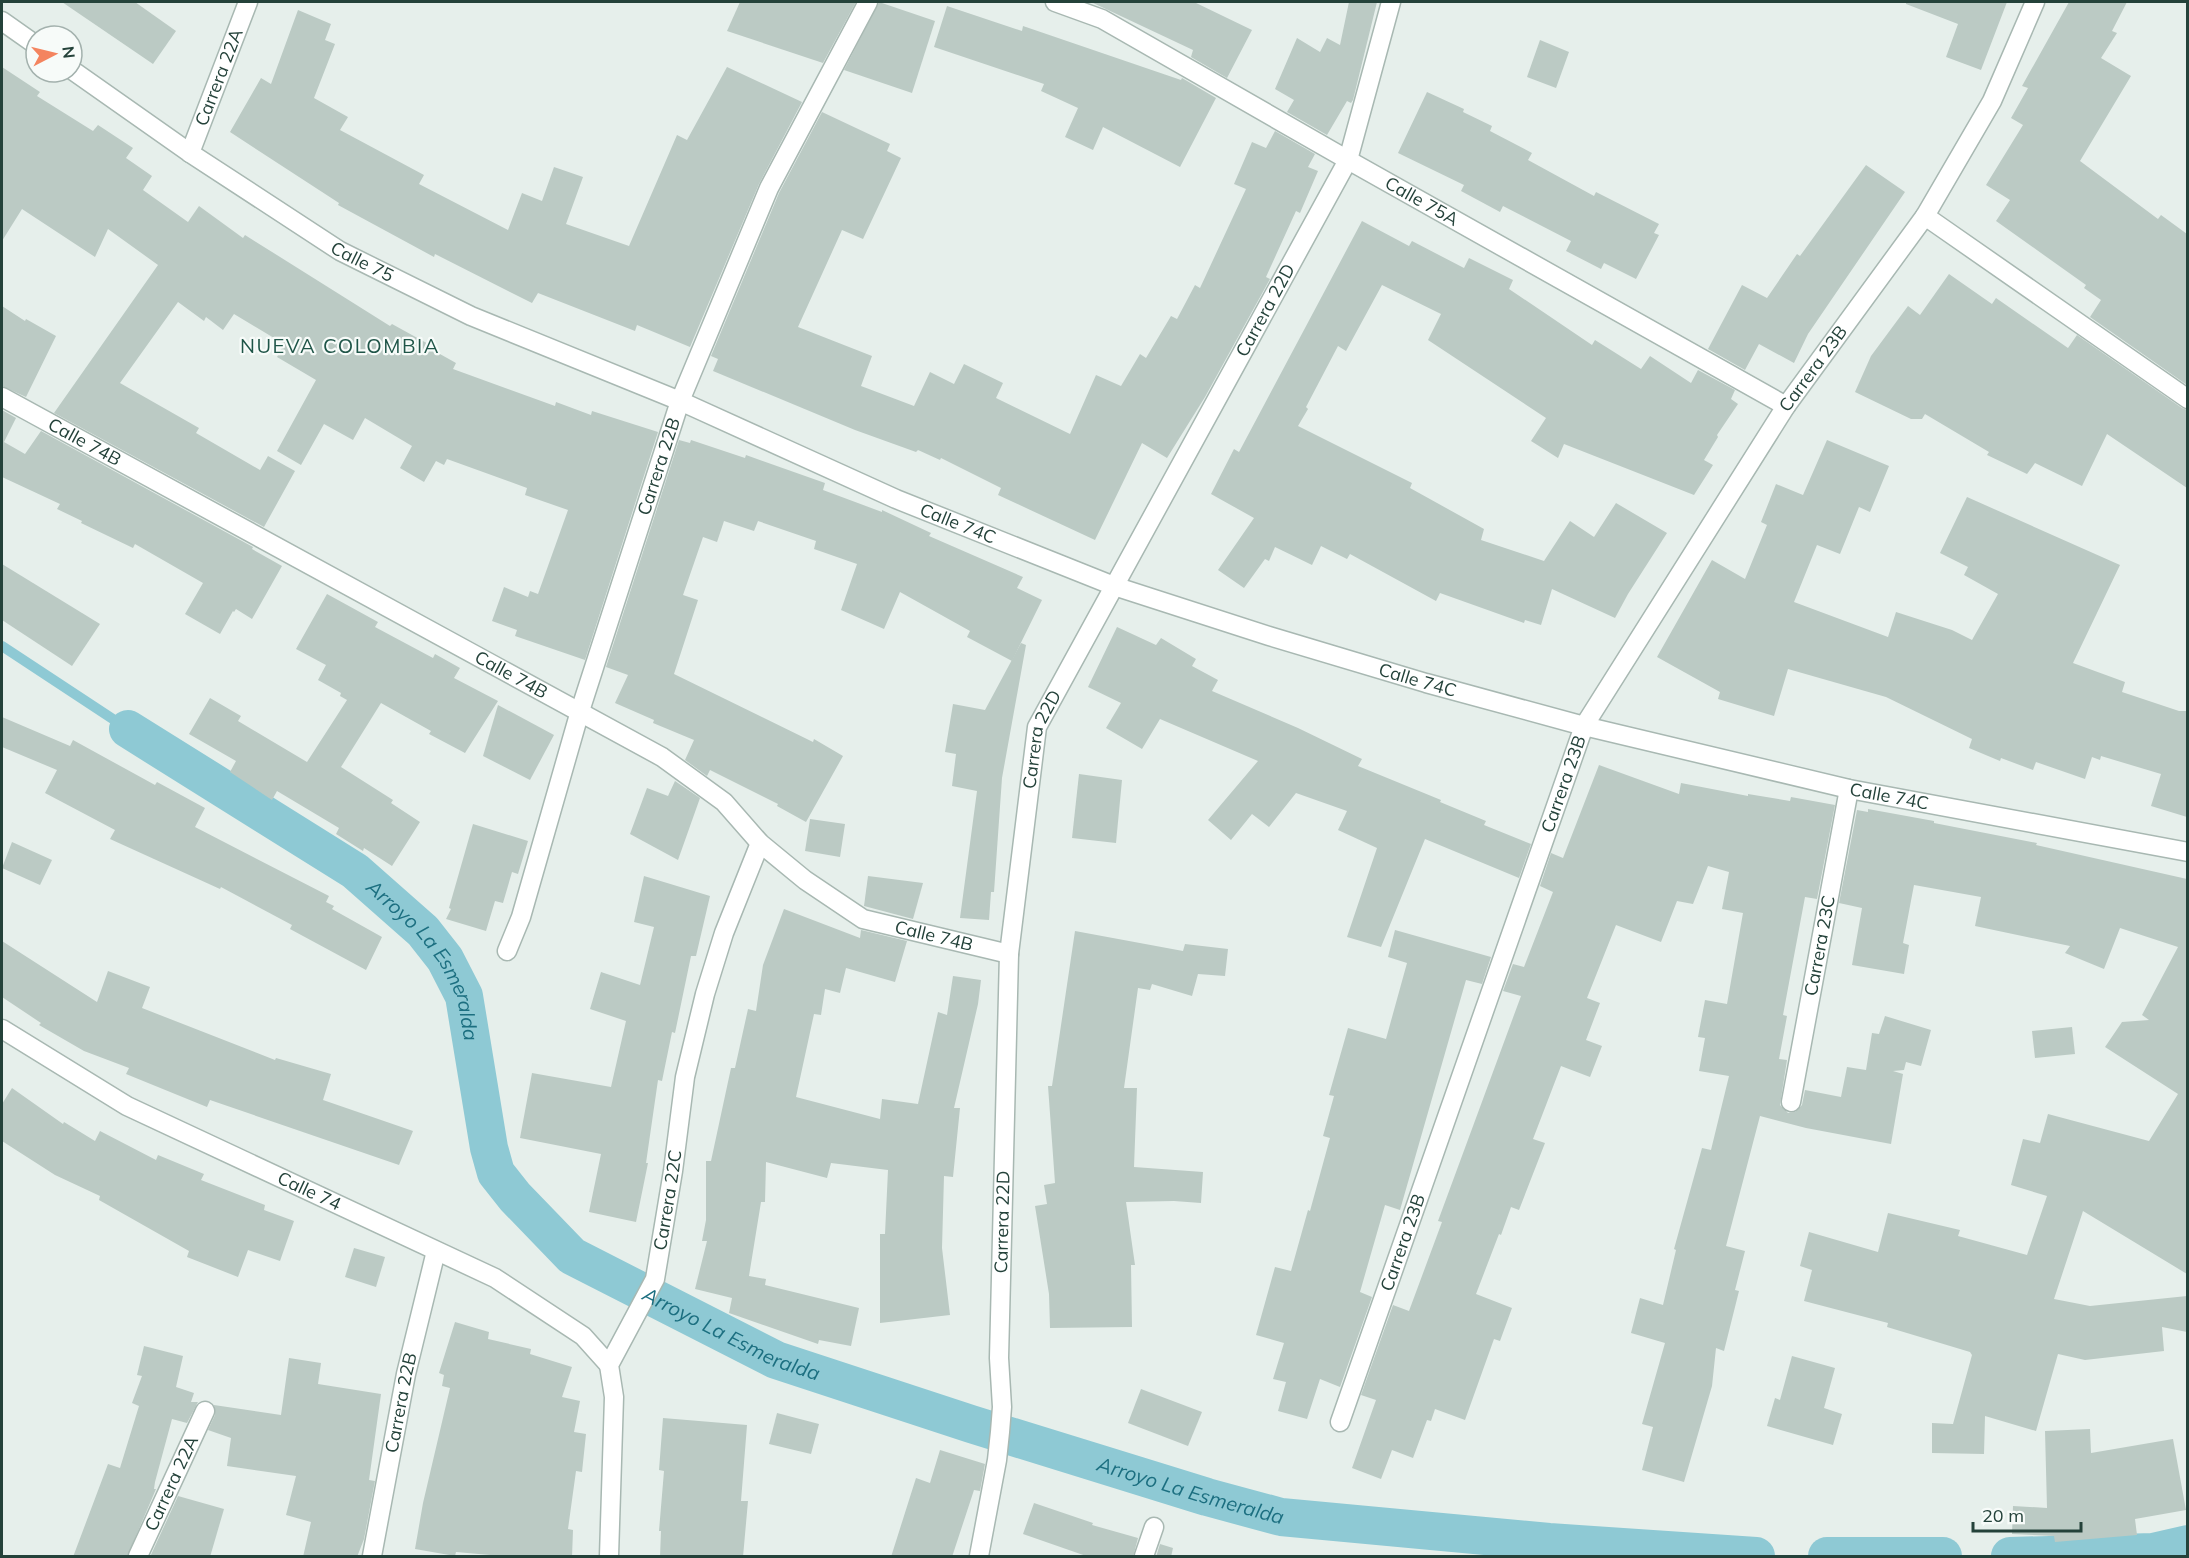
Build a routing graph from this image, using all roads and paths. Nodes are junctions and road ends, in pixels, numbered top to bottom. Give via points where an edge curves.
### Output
1 (248, 2) edge
2 (868, 2) edge
3 (1055, 2) edge
4 (1391, 2) edge
5 (2035, 2) edge
6 (2, 21) edge
7 (24, 37) edge
8 (84, 78) edge
9 (190, 153) junction
10 (1348, 160) junction
11 (1924, 216) junction
12 (2, 397) edge
13 (2187, 399) edge
14 (680, 401) junction
15 (1786, 406) junction
16 (1114, 586) junction
17 (580, 711) junction
18 (1584, 726) junction
19 (1849, 789) junction
20 (760, 843) junction
21 (2187, 852) edge
22 (507, 951) dead end
23 (1009, 954) junction
24 (2, 1029) edge
25 (1791, 1102) dead end
26 (436, 1251) junction
27 (609, 1365) junction
28 (205, 1410) dead end
29 (1340, 1422) dead end
30 (1154, 1527) dead end
31 (138, 1557) edge
32 (372, 1557) edge
33 (609, 1557) edge
34 (979, 1557) edge
35 (1144, 1557) edge

1 - 9 street, Carrera 22A
2 - 14 street, Carrera 22B via 769,188
3 - 10 street, Calle 75A via 1102,19
4 - 10 street, Carrera 22D
5 - 11 street, Carrera 23B via 1992,101
6 - 7 street
8 - 9 street, Calle 75
9 - 14 street, Calle 75 via 340,251 471,316
10 - 15 street, Calle 75A
10 - 16 street, Carrera 22D
11 - 13 street
11 - 15 street, Carrera 23B
12 - 17 street, Calle 74B
14 - 16 street, Calle 74C via 896,499
14 - 17 street, Carrera 22B
15 - 18 street, Carrera 23B
16 - 18 street, Calle 74C via 1281,639
16 - 23 street, Carrera 22D via 1037,727
17 - 20 street, Calle 74B via 662,757 724,802
17 - 22 street, Carrera 22B via 521,917
18 - 19 street, Calle 74C
18 - 29 street, Carrera 23B
19 - 21 street, Calle 74C
19 - 25 street, Carrera 23C
20 - 23 street, Calle 74B via 805,880 863,919
20 - 27 street, Carrera 22C via 724,933 685,1077 656,1279
23 - 34 street, Carrera 22D via 999,1358 1002,1407 997,1460
24 - 26 street, Calle 74 via 127,1106
26 - 27 street, Calle 74 via 495,1278 583,1336
26 - 32 street, Carrera 22B via 406,1374
27 - 33 street via 614,1397
28 - 31 street, Carrera 22A
30 - 35 street

